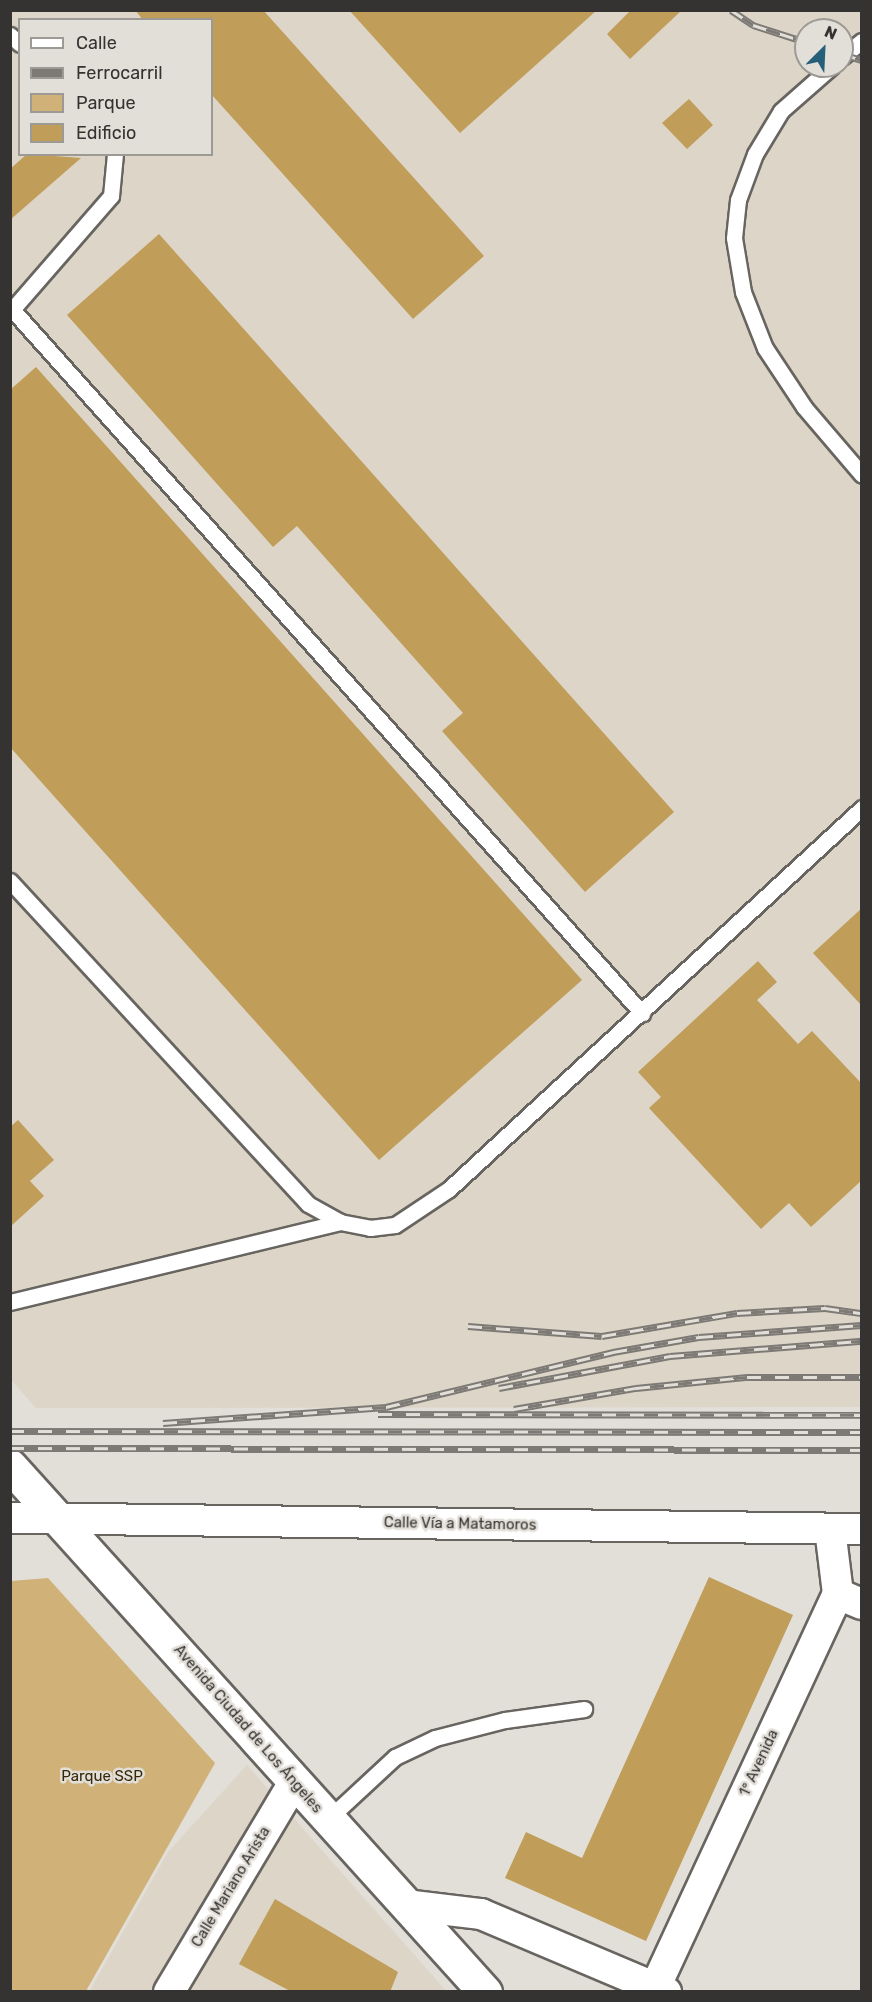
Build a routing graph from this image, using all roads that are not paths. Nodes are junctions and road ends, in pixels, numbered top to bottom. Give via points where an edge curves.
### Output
1 (818, 78) edge
2 (115, 156) edge
3 (11, 309) edge
4 (861, 475) edge
5 (861, 808) edge
6 (10, 880) edge
7 (642, 1013) junction
8 (340, 1222) junction
9 (10, 1302) edge
10 (10, 1466) edge
11 (10, 1518) edge
12 (58, 1519) junction
13 (830, 1529) junction
14 (861, 1529) edge
15 (850, 1599) edge
16 (584, 1709) dead end
17 (294, 1782) junction
18 (327, 1820) junction
19 (405, 1905) junction
20 (658, 1990) edge
21 (169, 1992) edge
22 (484, 1992) edge

1 - 4 lane via 781,111 755,154 738,200 734,238 743,292 765,348 804,407
2 - 3 lane via 111,196
3 - 7 lane
5 - 7 lane
6 - 8 lane via 308,1204
7 - 8 lane via 415,1214 370,1228
8 - 9 lane
10 - 12 street, Avenida Ciudad de Los Ángeles
11 - 12 street, Calle Vía a Matamoros
12 - 13 street, Calle Vía a Matamoros
12 - 17 street, Avenida Ciudad de Los Ángeles
13 - 14 street, Calle Vía a Matamoros
13 - 15 street, 1° Avenida
15 - 20 street, 1° Avenida
16 - 18 lane via 505,1720 435,1738 395,1757
17 - 18 street, Avenida Ciudad de Los Ángeles
17 - 21 street, Calle Mariano Arista
18 - 19 street, Avenida Ciudad de Los Ángeles
19 - 20 street via 481,1914
19 - 22 street, Avenida Ciudad de Los Ángeles

